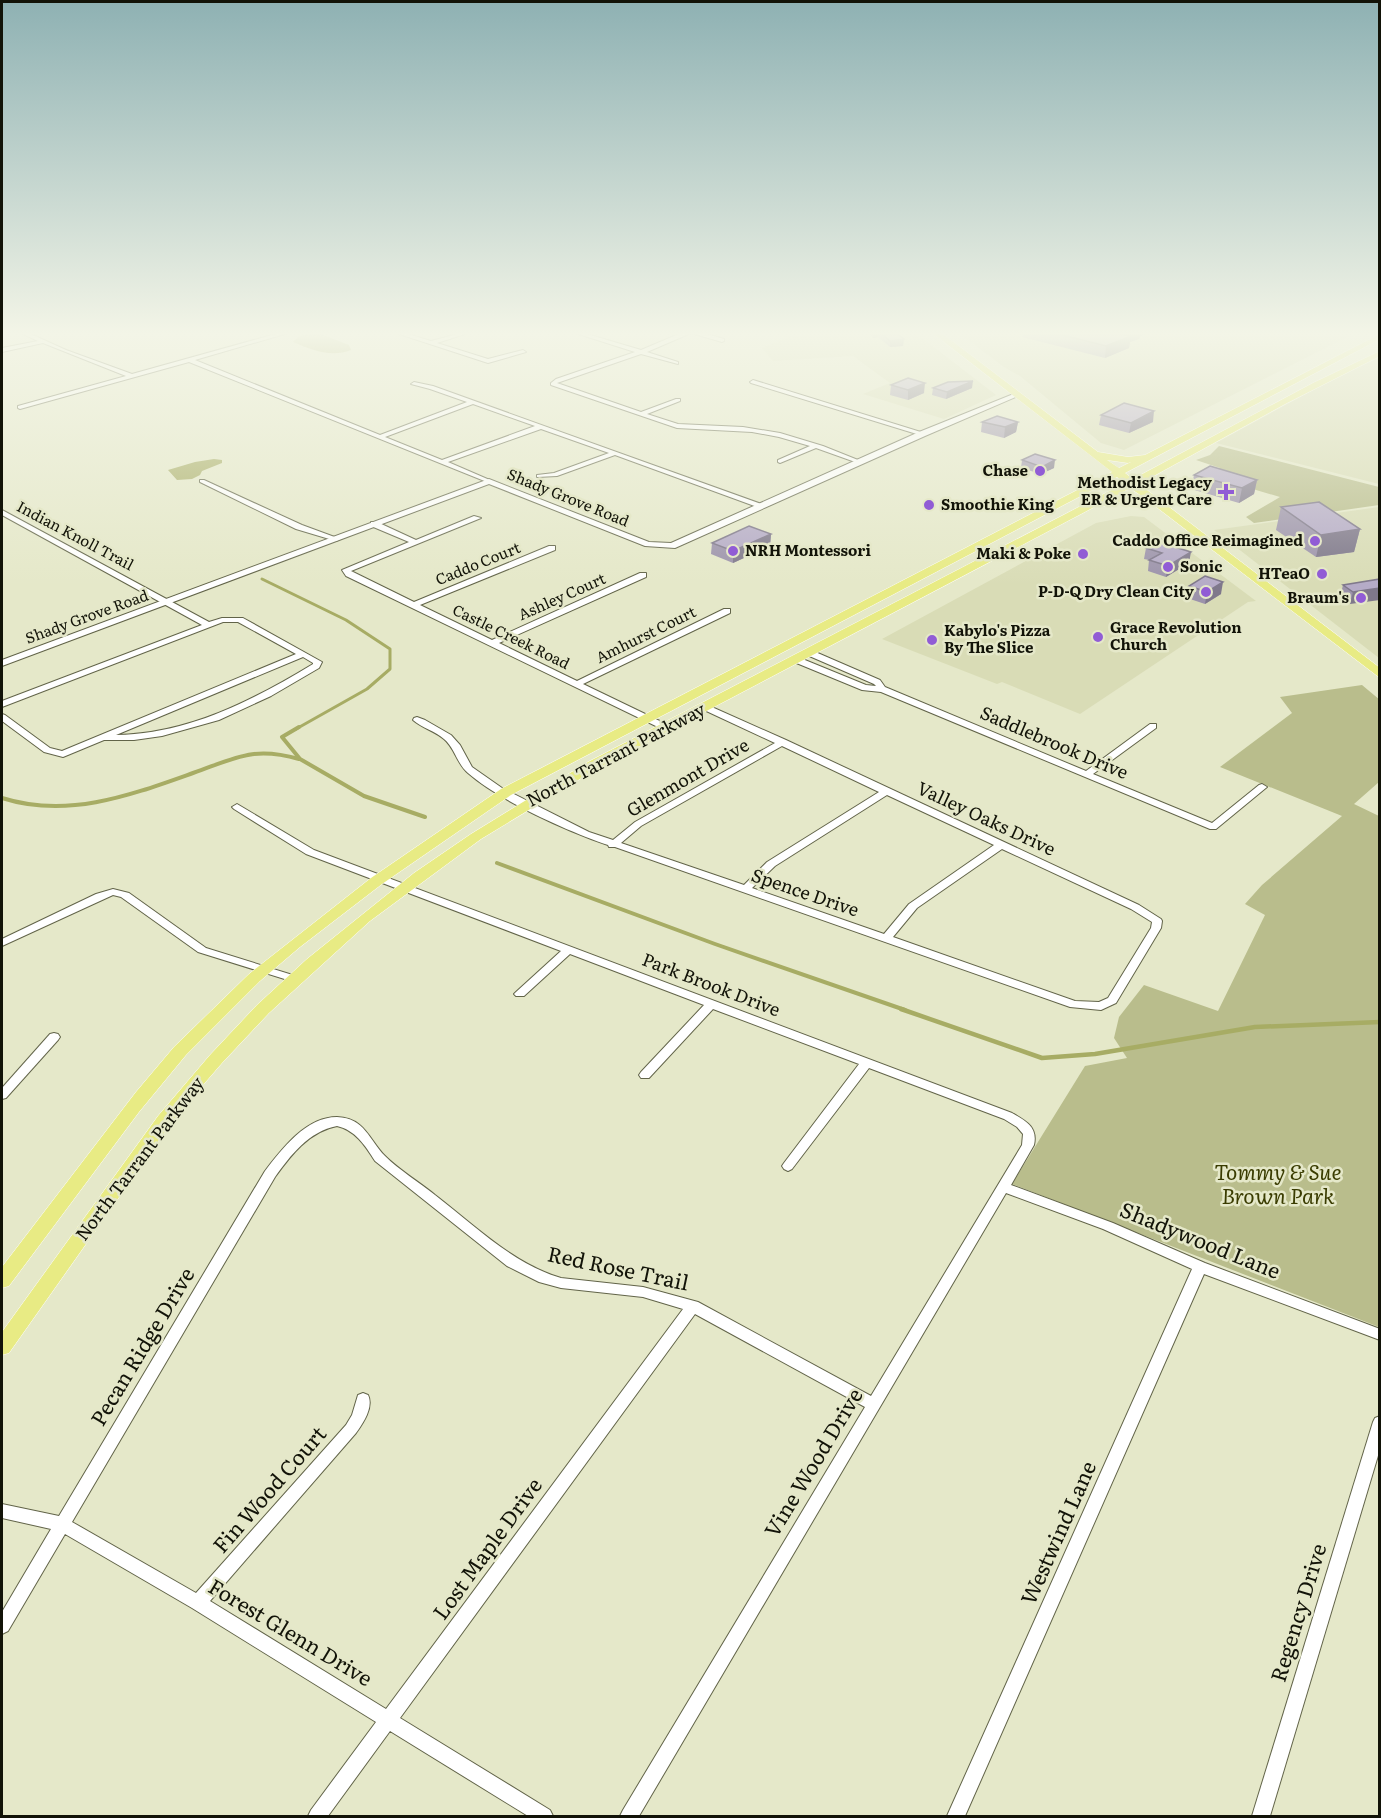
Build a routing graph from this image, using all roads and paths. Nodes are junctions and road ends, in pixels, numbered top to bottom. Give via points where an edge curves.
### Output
1 (327, 416) edge
2 (436, 416) edge
3 (513, 416) edge
4 (646, 416) edge
5 (863, 416) edge
6 (966, 416) edge
7 (1043, 416) edge
8 (1228, 416) edge
9 (1254, 416) edge
10 (542, 426) junction
11 (922, 434) junction
12 (379, 437) junction
13 (814, 447) junction
14 (615, 453) junction
15 (1090, 453) junction
16 (1152, 456) junction
17 (780, 461) dead end
18 (441, 462) junction
19 (860, 462) junction
20 (1118, 474) junction
21 (539, 476) dead end
22 (202, 481) dead end
23 (489, 481) junction
24 (1131, 484) junction
25 (1158, 505) junction
26 (763, 506) junction
27 (1086, 507) junction
28 (2, 512) edge
29 (477, 518) dead end
30 (375, 524) junction
31 (336, 538) junction
32 (415, 542) junction
33 (552, 548) dead end
34 (643, 575) dead end
35 (896, 589) junction
36 (918, 597) junction
37 (166, 602) junction
38 (414, 605) junction
39 (727, 611) dead end
40 (207, 624) junction
41 (492, 643) junction
42 (810, 653) junction
43 (303, 654) junction
44 (797, 660) junction
45 (2, 663) edge
46 (751, 664) junction
47 (856, 672) junction
48 (1380, 674) edge
49 (843, 679) junction
50 (577, 684) junction
51 (882, 689) junction
52 (2, 704) edge
53 (705, 707) junction
54 (2, 717) edge
55 (646, 718) junction
56 (417, 720) dead end
57 (1153, 726) dead end
58 (665, 727) junction
59 (104, 738) junction
60 (783, 742) junction
61 (1087, 774) junction
62 (1262, 787) dead end
63 (887, 791) junction
64 (506, 792) junction
65 (526, 804) junction
66 (237, 807) dead end
67 (1001, 844) junction
68 (613, 845) junction
69 (379, 877) junction
70 (404, 887) junction
71 (745, 890) junction
72 (886, 939) junction
73 (2, 944) edge
74 (568, 950) junction
75 (262, 970) junction
76 (295, 979) junction
77 (520, 994) dead end
78 (711, 1004) junction
79 (1101, 1006) joint
80 (54, 1037) dead end
81 (866, 1063) junction
82 (645, 1075) dead end
83 (2, 1095) edge
84 (347, 1123) joint
85 (1028, 1130) joint
86 (788, 1166) dead end
87 (1004, 1187) junction
88 (1200, 1267) junction
89 (2, 1281) edge
90 (693, 1306) junction
91 (1380, 1335) edge
92 (2, 1347) edge
93 (363, 1399) dead end
94 (873, 1404) junction
95 (1380, 1422) edge
96 (2, 1510) edge
97 (62, 1524) junction
98 (198, 1603) junction
99 (2, 1626) edge
100 (389, 1719) junction
101 (317, 1816) edge
102 (544, 1816) edge
103 (629, 1816) edge
104 (956, 1816) edge
105 (1262, 1816) edge

1 - 12 street
2 - 12 street
3 - 10 street
4 - 13 street via 691,429 776,433
5 - 11 street
6 - 11 street, Shady Grove Road
7 - 15 main road
8 - 16 main road, North Tarrant Parkway
9 - 24 main road, North Tarrant Parkway
10 - 14 street
10 - 18 street
11 - 19 street, Shady Grove Road
12 - 18 street
13 - 17 street
13 - 19 street
14 - 21 street via 555,475
14 - 26 street
15 - 16 main road via 1124,460
15 - 20 main road
16 - 20 main road, North Tarrant Parkway
18 - 23 street
19 - 26 street, Shady Grove Road
20 - 24 main road
20 - 35 main road, North Tarrant Parkway
22 - 31 street via 299,527
23 - 26 street, Shady Grove Road via 663,547 681,543
23 - 30 street, Shady Grove Road
24 - 25 main road
24 - 27 main road, North Tarrant Parkway
25 - 27 main road via 1119,499
25 - 48 main road
27 - 36 main road, North Tarrant Parkway
28 - 37 street, Indian Knoll Trail
29 - 32 street
30 - 31 street, Shady Grove Road
30 - 32 street
31 - 37 street, Shady Grove Road
32 - 38 street, Castle Creek Road via 346,570
33 - 38 street, Caddo Court
34 - 41 street, Ashley Court
35 - 36 main road
35 - 46 main road, North Tarrant Parkway
36 - 42 main road, North Tarrant Parkway
37 - 40 street, Indian Knoll Trail
37 - 45 street, Shady Grove Road
38 - 41 street, Castle Creek Road
39 - 50 street, Amhurst Court
40 - 43 street via 240,620
40 - 52 street
41 - 50 street, Castle Creek Road
42 - 44 main road, North Tarrant Parkway
42 - 47 street, Saddlebrook Drive
43 - 59 street
43 - 59 street via 318,662 316,666 223,715 155,735
44 - 49 street, Saddlebrook Drive
44 - 53 main road, North Tarrant Parkway
46 - 53 main road via 705,694 700,703
46 - 55 main road, North Tarrant Parkway
47 - 49 street
47 - 51 street, Saddlebrook Drive via 877,682
49 - 51 street, Saddlebrook Drive via 865,688
50 - 55 street, Castle Creek Road
51 - 61 street, Saddlebrook Drive
53 - 58 main road, North Tarrant Parkway
53 - 60 street, Valley Oaks Drive
54 - 59 street via 52,753 63,754
55 - 58 street, Castle Creek Road
55 - 64 main road, North Tarrant Parkway
56 - 64 street, Spence Drive via 449,739 470,771
57 - 61 street
58 - 65 main road, North Tarrant Parkway
60 - 63 street, Valley Oaks Drive
60 - 68 street, Glenmont Drive via 656,813
61 - 62 street, Saddlebrook Drive via 1213,827
63 - 67 street, Valley Oaks Drive
63 - 71 street via 771,864
64 - 65 street, Spence Drive
64 - 69 main road, North Tarrant Parkway
65 - 68 street, Spence Drive
65 - 70 main road, North Tarrant Parkway
66 - 69 street, Park Brook Drive via 310,852
67 - 72 street via 913,906
67 - 79 street, Valley Oaks Drive via 1143,911 1156,921 1156,928 1112,1000
68 - 71 street, Spence Drive
69 - 70 street, Park Brook Drive
69 - 75 main road, North Tarrant Parkway
70 - 74 street, Park Brook Drive
70 - 76 main road, North Tarrant Parkway
71 - 72 street, Spence Drive
72 - 79 street, Spence Drive via 1074,1004
73 - 75 street via 113,892 132,899 202,950
74 - 77 street
74 - 78 street, Park Brook Drive
75 - 76 street
75 - 89 main road, North Tarrant Parkway via 179,1051
76 - 92 main road, North Tarrant Parkway via 171,1112
78 - 81 street, Park Brook Drive
78 - 82 street
80 - 83 street
81 - 85 street, Park Brook Drive via 1008,1116
81 - 86 street
84 - 90 street, Red Rose Trail via 370,1143 380,1158 526,1270 561,1283 643,1292
84 - 97 street, Pecan Ridge Drive via 336,1122 308,1133 270,1174
85 - 87 street, Vine Wood Drive via 1028,1145
87 - 88 street, Shadywood Lane via 1108,1226
87 - 94 street, Vine Wood Drive
88 - 91 street, Shadywood Lane
88 - 104 street, Westwind Lane
90 - 94 street, Red Rose Trail
90 - 100 street, Lost Maple Drive
93 - 98 street, Fin Wood Court via 351,1430
94 - 103 street, Vine Wood Drive
95 - 105 street, Regency Drive
96 - 97 street, Forest Glenn Drive
97 - 98 street, Forest Glenn Drive
97 - 99 street, Pecan Ridge Drive
98 - 100 street, Forest Glenn Drive
100 - 101 street, Lost Maple Drive
100 - 102 street, Forest Glenn Drive

